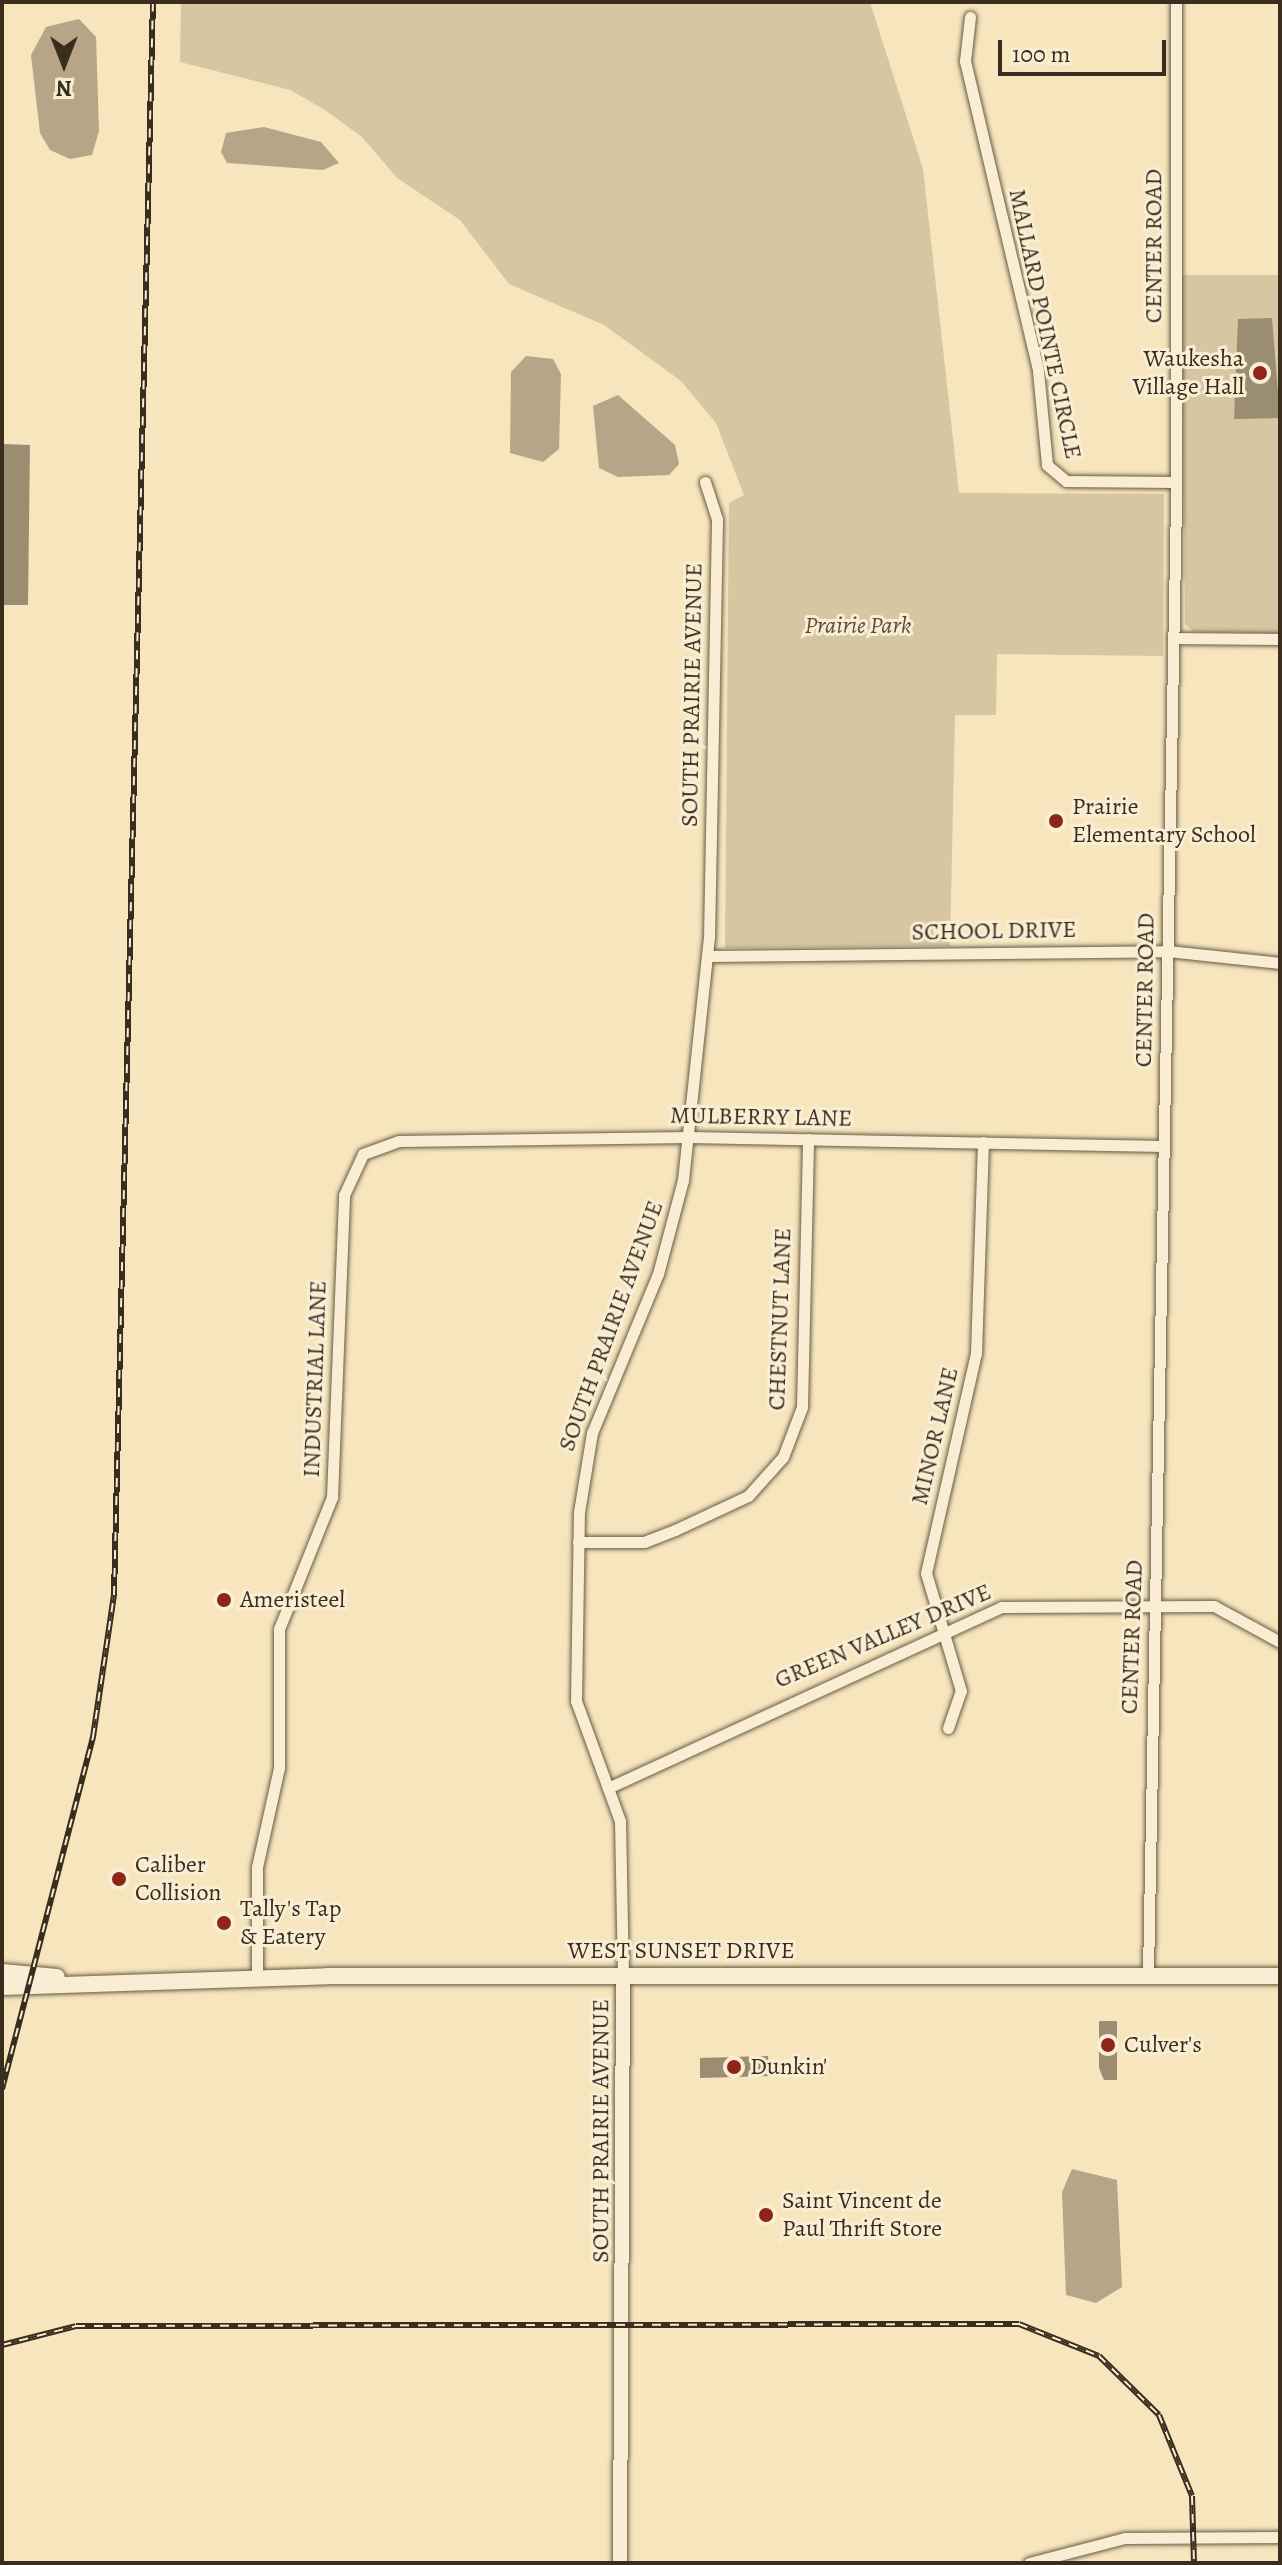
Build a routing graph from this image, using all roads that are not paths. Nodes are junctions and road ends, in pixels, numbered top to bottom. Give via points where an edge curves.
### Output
1 (1178, 4) edge
2 (970, 17) dead end
3 (705, 482) dead end
4 (1175, 482) junction
5 (1173, 638) junction
6 (1280, 639) edge
7 (1168, 951) junction
8 (708, 956) junction
9 (1280, 963) edge
10 (689, 1137) junction
11 (808, 1139) junction
12 (983, 1142) junction
13 (1164, 1146) junction
14 (360, 1156) joint
15 (578, 1542) junction
16 (1155, 1604) junction
17 (941, 1630) junction
18 (1280, 1642) edge
19 (948, 1728) dead end
20 (608, 1788) junction
21 (2, 1972) edge
22 (1148, 1973) junction
23 (623, 1976) junction
24 (1280, 1976) edge
25 (257, 1978) junction
26 (82, 1981) junction
27 (2, 1987) edge
28 (1280, 2537) edge
29 (620, 2563) edge
30 (1029, 2563) edge

1 - 4 street, CENTER ROAD
2 - 4 street, MALLARD POINTE CIRCLE via 965,61 1038,371 1047,465 1072,482
3 - 8 street, SOUTH PRAIRIE AVENUE via 717,519
4 - 5 street, CENTER ROAD
5 - 6 street
5 - 7 street, CENTER ROAD
7 - 8 street, SCHOOL DRIVE
7 - 9 street, SCHOOL DRIVE
7 - 13 street, CENTER ROAD
8 - 10 street, SOUTH PRAIRIE AVENUE
10 - 11 street, MULBERRY LANE
10 - 14 street, MULBERRY LANE via 399,1141
10 - 15 street, SOUTH PRAIRIE AVENUE via 669,1242 589,1442
11 - 12 street, MULBERRY LANE
11 - 15 street, CHESTNUT LANE via 802,1407 783,1457 748,1496 675,1530 635,1543
12 - 13 street, MULBERRY LANE
12 - 17 street, MINOR LANE via 974,1367 927,1557
13 - 16 street, CENTER ROAD
14 - 25 street, INDUSTRIAL LANE via 344,1195 332,1497 279,1629 279,1768 257,1867
15 - 20 street, SOUTH PRAIRIE AVENUE via 576,1701
16 - 17 street, GREEN VALLEY DRIVE via 1017,1604
16 - 18 street, GREEN VALLEY DRIVE via 1230,1610
16 - 22 street, CENTER ROAD
17 - 19 street, MINOR LANE via 961,1691
17 - 20 street, GREEN VALLEY DRIVE
20 - 23 street, SOUTH PRAIRIE AVENUE via 626,1863
21 - 26 main road, WEST SUNSET DRIVE
22 - 23 main road, WEST SUNSET DRIVE
22 - 24 main road, WEST SUNSET DRIVE
23 - 25 main road, WEST SUNSET DRIVE
23 - 29 street, SOUTH PRAIRIE AVENUE
25 - 26 main road, WEST SUNSET DRIVE
26 - 27 main road, WEST SUNSET DRIVE
28 - 30 street via 1125,2538

